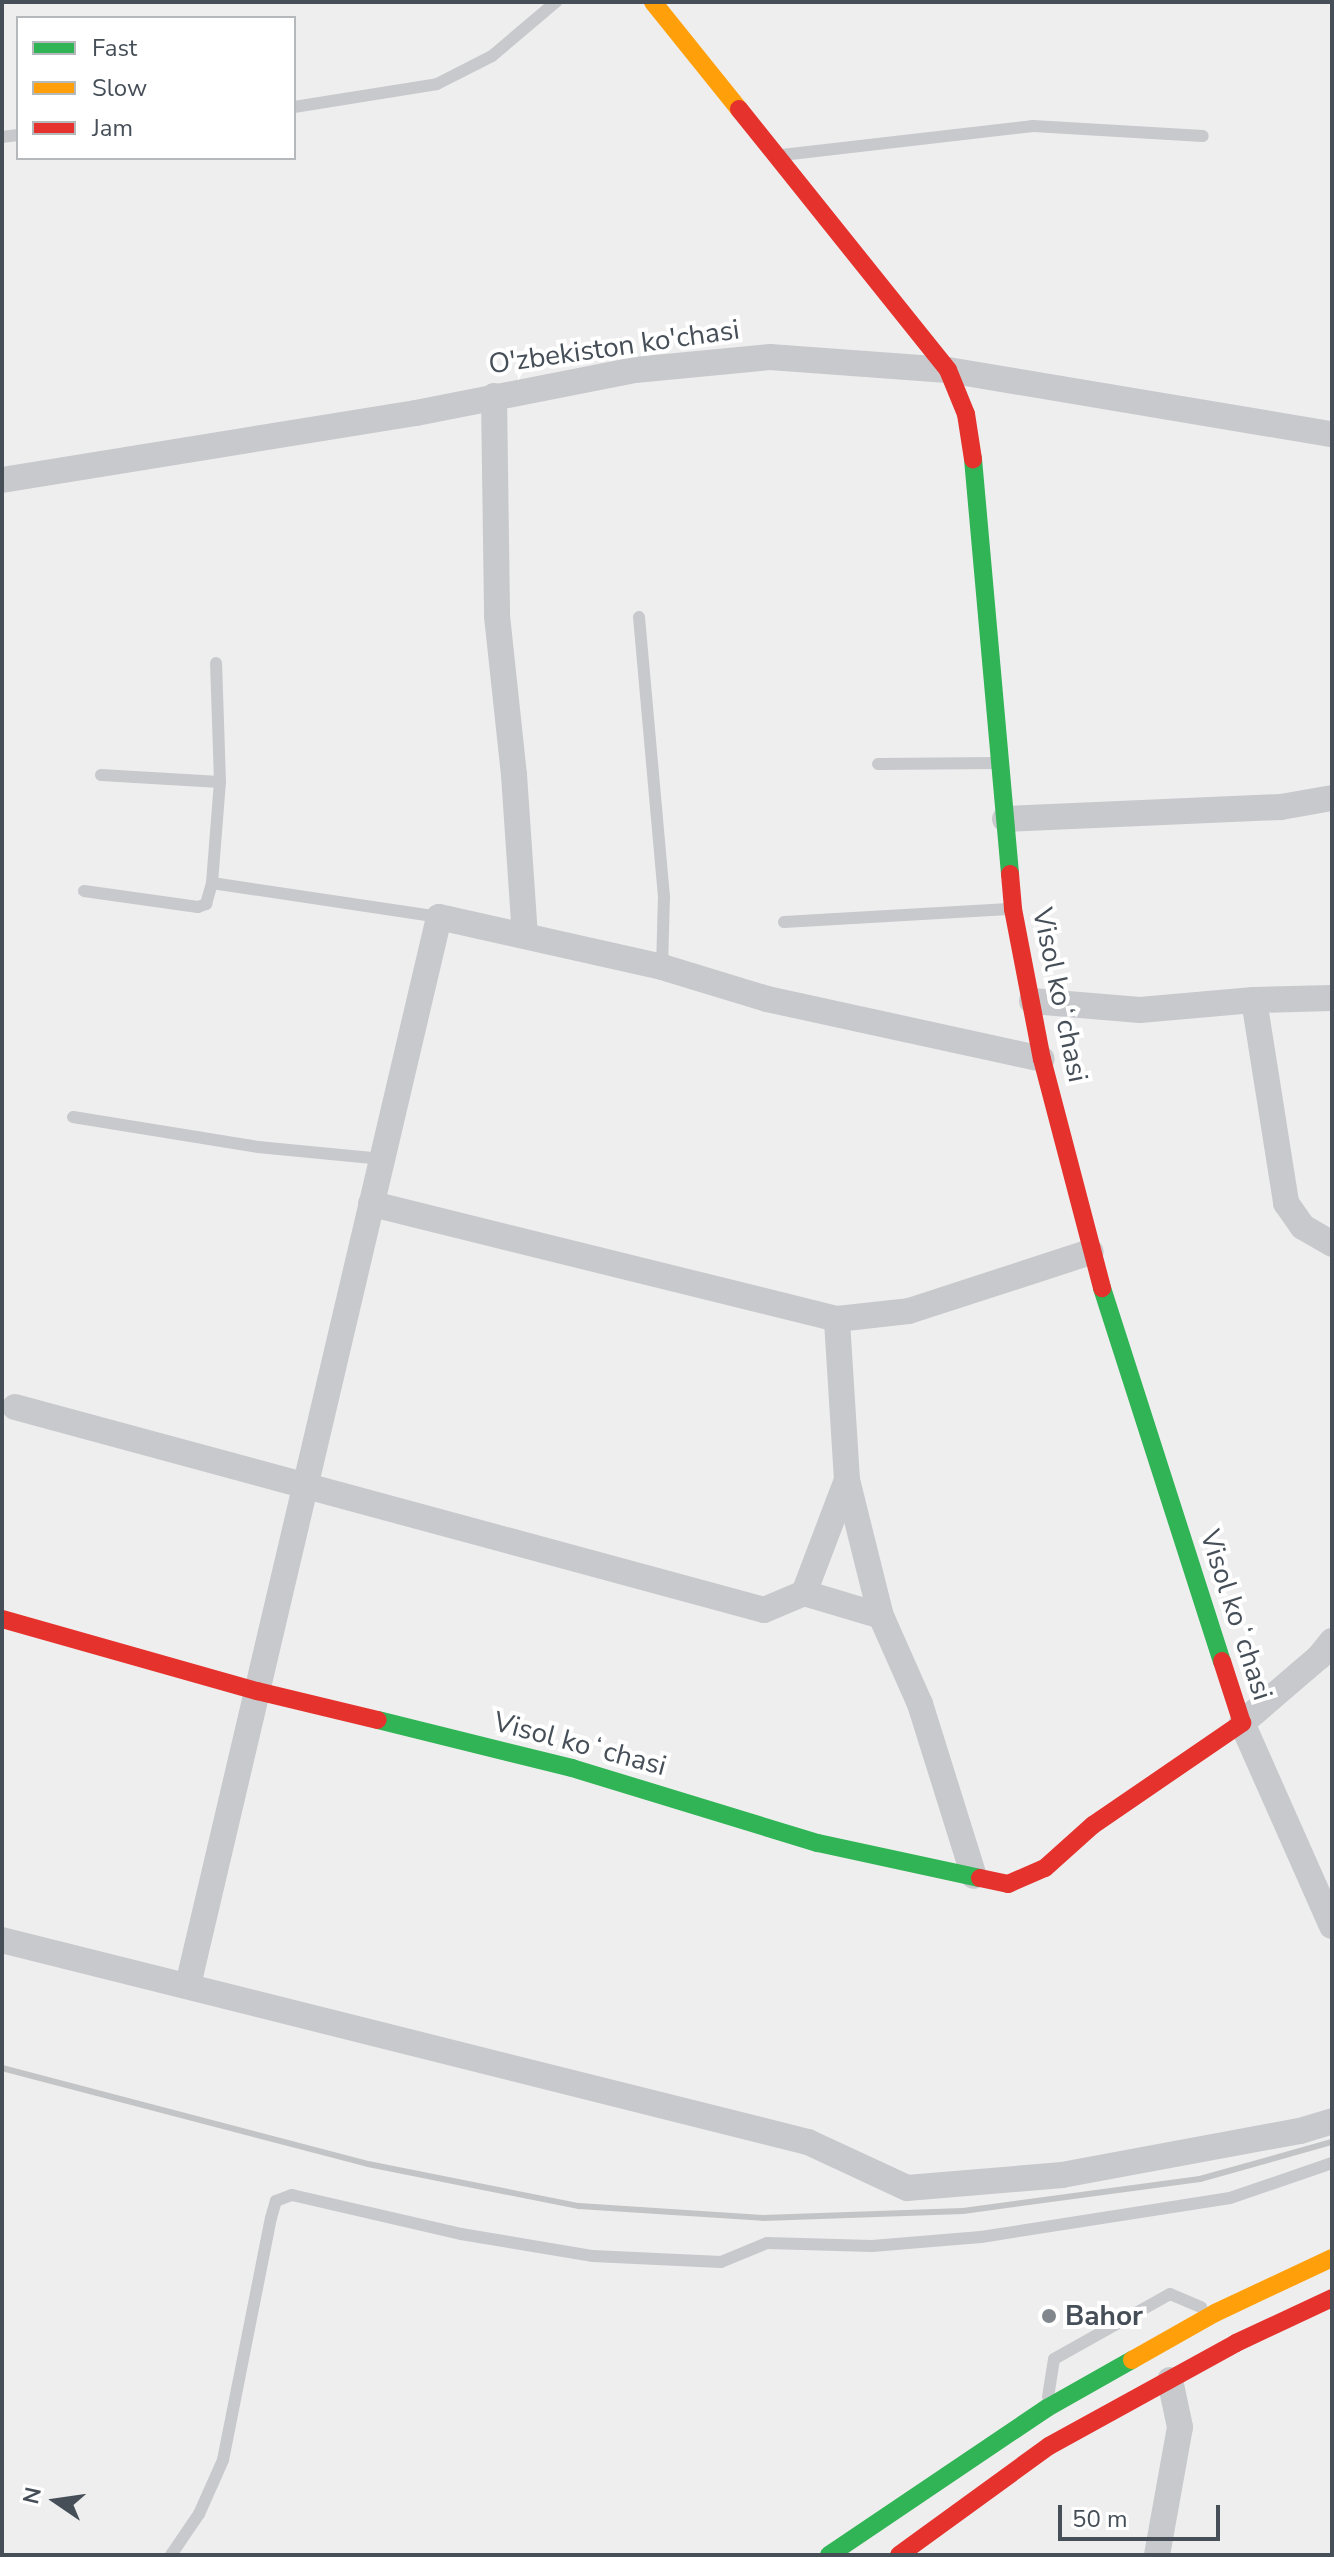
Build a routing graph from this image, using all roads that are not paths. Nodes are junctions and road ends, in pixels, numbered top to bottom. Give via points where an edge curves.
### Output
1 (556, 2) edge
2 (653, 2) edge
3 (296, 107) edge
4 (1203, 136) dead end
5 (779, 156) junction
6 (948, 370) junction
7 (494, 396) junction
8 (1332, 434) edge
9 (2, 480) edge
10 (639, 617) dead end
11 (216, 663) dead end
12 (1000, 763) junction
13 (878, 764) dead end
14 (101, 775) dead end
15 (220, 782) junction
16 (1332, 798) edge
17 (1005, 819) junction
18 (212, 883) junction
19 (84, 891) dead end
20 (1013, 909) junction
21 (439, 917) junction
22 (784, 922) dead end
23 (525, 936) junction
24 (662, 967) junction
25 (1332, 998) edge
26 (1254, 1000) junction
27 (1032, 1001) junction
28 (1042, 1059) junction
29 (73, 1117) dead end
30 (382, 1159) junction
31 (371, 1204) junction
32 (1332, 1244) edge
33 (1091, 1252) junction
34 (837, 1319) junction
35 (15, 1407) dead end
36 (847, 1480) junction
37 (307, 1488) junction
38 (804, 1593) junction
39 (881, 1616) junction
40 (2, 1619) edge
41 (1332, 1641) edge
42 (257, 1691) junction
43 (1242, 1723) junction
44 (974, 1876) junction
45 (1332, 1926) edge
46 (2, 1940) edge
47 (188, 1985) junction
48 (1332, 2121) edge
49 (1332, 2163) edge
50 (1332, 2258) edge
51 (1307, 2270) junction
52 (1328, 2300) edge
53 (1215, 2313) junction
54 (1170, 2380) junction
55 (1047, 2408) junction
56 (171, 2555) edge
57 (829, 2555) edge
58 (899, 2555) edge
59 (1157, 2555) edge

1 - 3 lane via 492,56 437,84
2 - 5 main road, Visol koʻchasi
4 - 5 lane via 1033,126
5 - 6 main road, Visol koʻchasi
6 - 7 street, O'zbekiston ko'chasi via 770,357 635,370
6 - 8 street, O'zbekiston ko'chasi
6 - 12 main road, Visol koʻchasi via 966,414 974,464
7 - 9 street, O'zbekiston ko'chasi
7 - 23 street via 497,616
10 - 24 lane via 664,896
11 - 15 lane
12 - 13 lane
12 - 17 main road, Visol koʻchasi
14 - 15 lane
15 - 18 lane
16 - 17 street via 1281,807
17 - 20 main road, Visol koʻchasi
18 - 19 lane via 206,904 198,907
18 - 21 lane
20 - 22 lane
20 - 27 main road, Visol koʻchasi
21 - 23 street
21 - 30 street
23 - 24 street
24 - 28 street via 767,999
25 - 26 street
26 - 27 street via 1140,1010
26 - 32 street via 1286,1203 1303,1227
27 - 28 main road, Visol koʻchasi
28 - 33 main road, Visol koʻchasi
29 - 30 lane via 258,1147
30 - 31 street
31 - 34 street
31 - 37 street
33 - 34 street via 909,1311
33 - 43 main road, Visol koʻchasi
34 - 36 street
35 - 37 street
36 - 38 street
36 - 39 street
37 - 38 street via 764,1610
37 - 42 street
38 - 39 street
39 - 44 street via 920,1704
40 - 42 main road, Visol koʻchasi
41 - 43 street
42 - 44 main road, Visol koʻchasi via 572,1768 818,1843
42 - 47 street
43 - 44 main road, Visol koʻchasi via 1093,1825 1045,1868 1008,1884
43 - 45 street
46 - 47 street
47 - 48 street via 808,2142 907,2188 1062,2175
49 - 56 lane via 1230,2198 981,2237 872,2246 767,2243 721,2262 593,2256 461,2234 292,2195 276,2201 271,2218 223,2460 199,2514
50 - 51 main road
51 - 52 main road
51 - 53 main road
52 - 54 main road
53 - 55 main road
53 - 55 lane via 1170,2294 1054,2359
54 - 58 main road via 1049,2446
54 - 59 street via 1180,2427
55 - 57 main road

